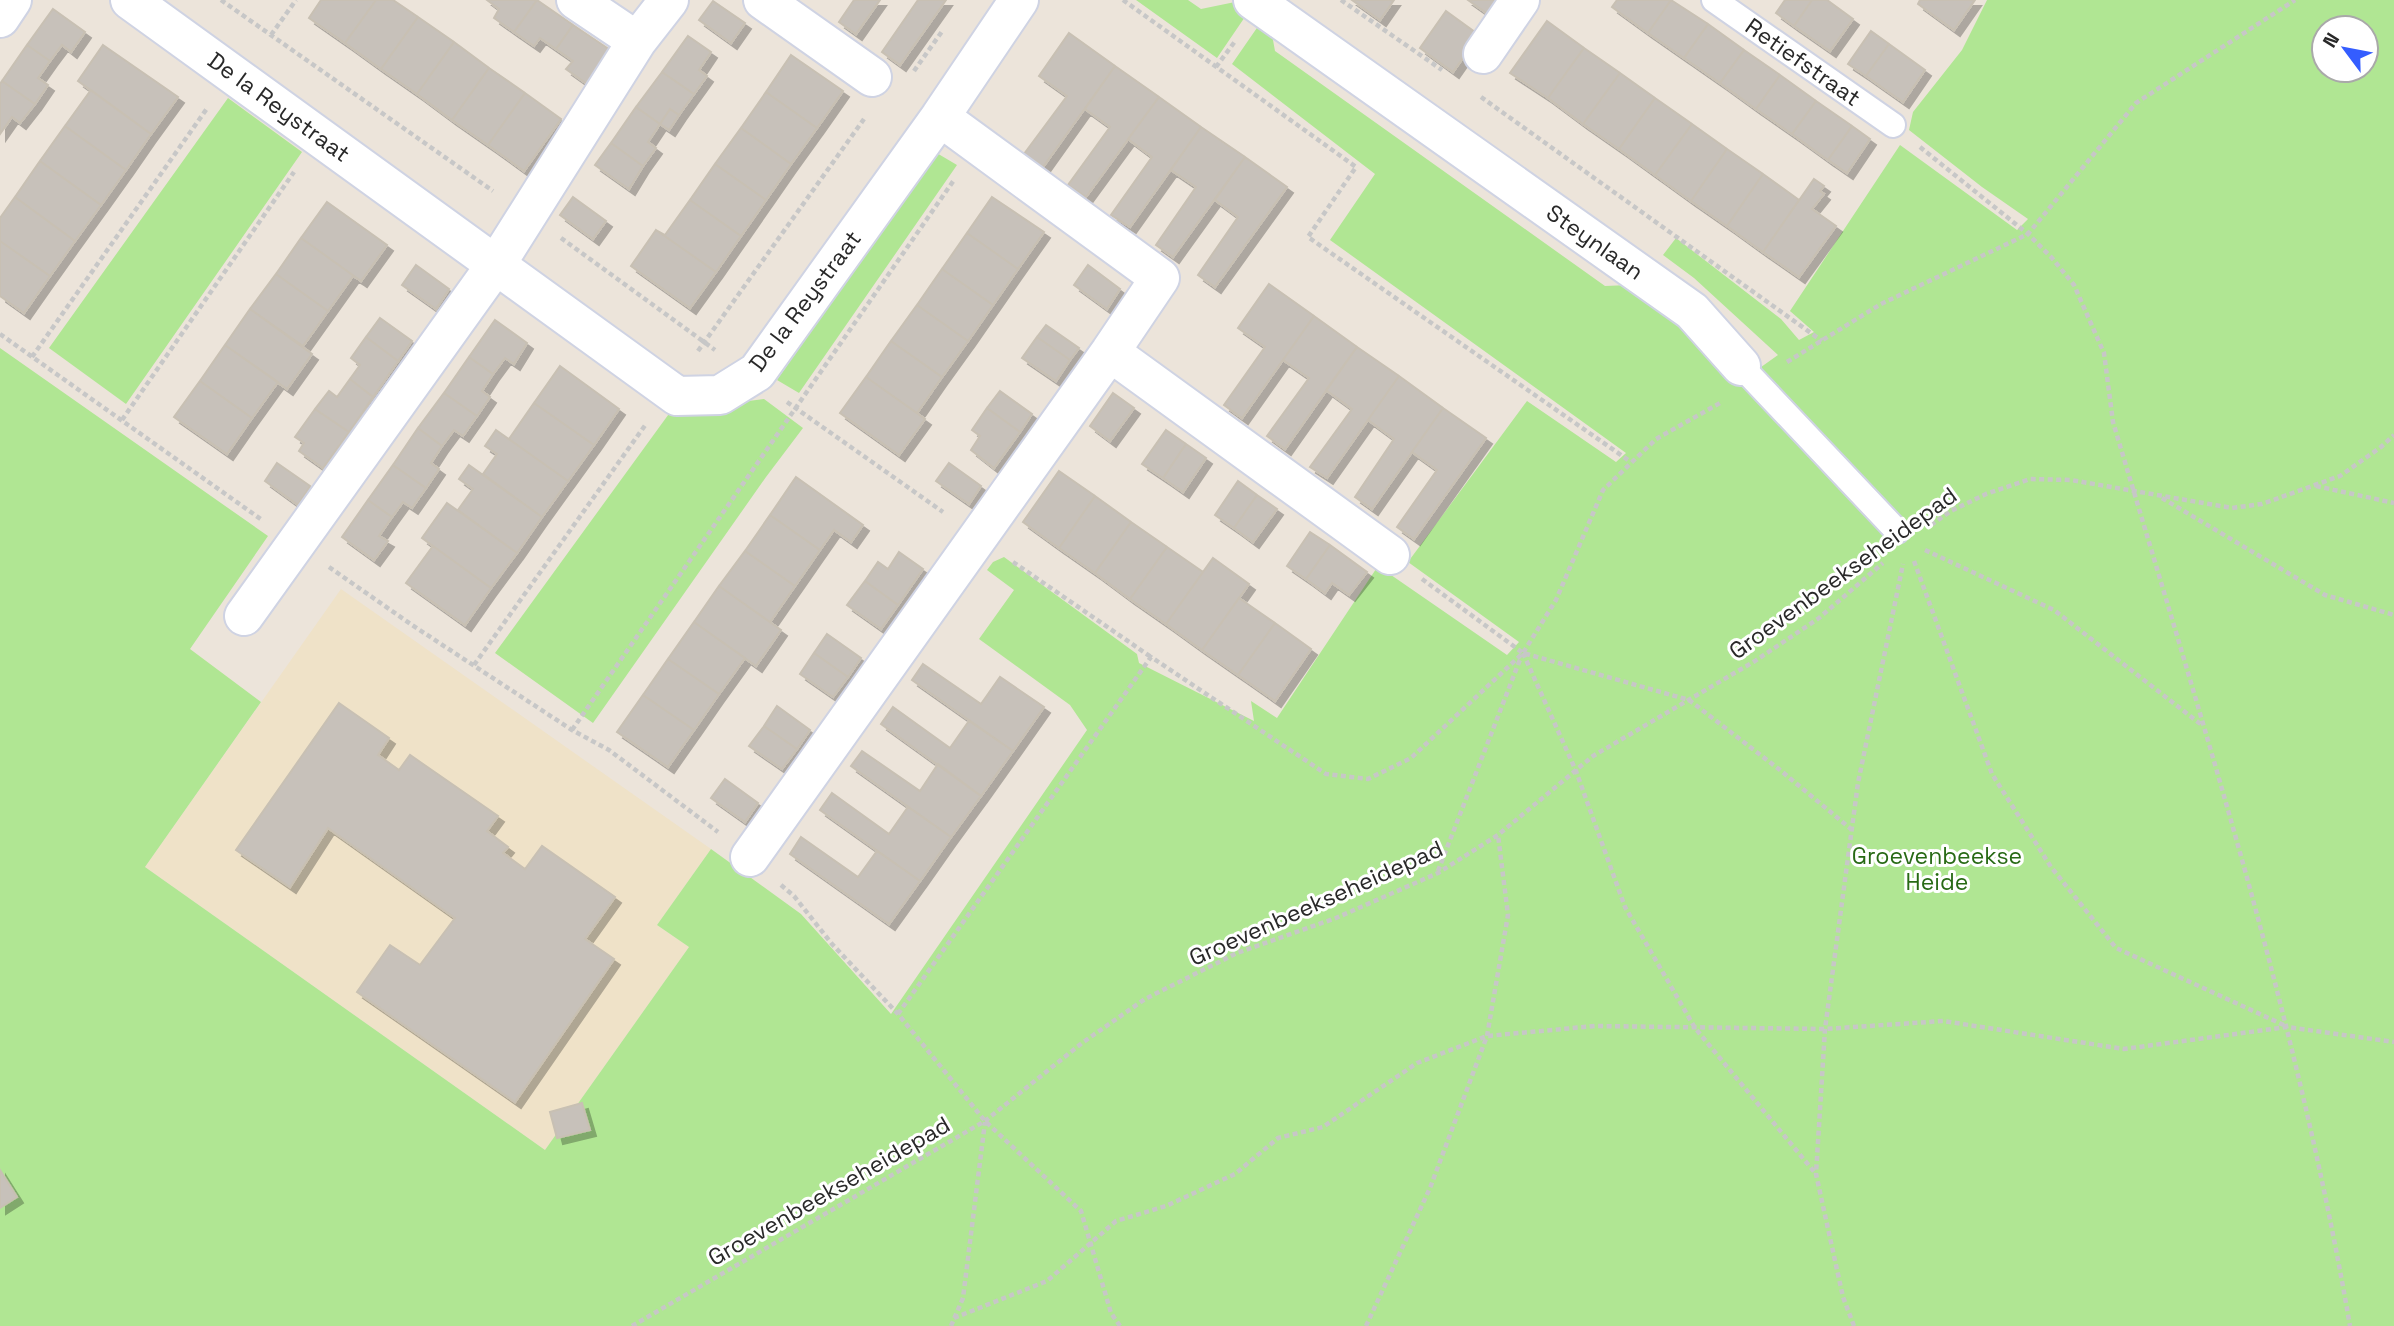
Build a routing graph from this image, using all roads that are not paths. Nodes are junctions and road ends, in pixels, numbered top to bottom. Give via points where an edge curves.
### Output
1 (12, 0) edge
2 (130, 0) edge
3 (576, 0) edge
4 (669, 0) edge
5 (763, 0) edge
6 (1019, 0) edge
7 (1253, 0) edge
8 (1520, 0) edge
9 (1714, 0) edge
10 (0, 18) edge
11 (637, 41) junction
12 (1483, 54) dead end
13 (872, 78) road end
14 (940, 117) junction
15 (1893, 125) road end
16 (497, 263) junction
17 (1110, 352) junction
18 (1749, 374) joint
19 (1897, 531) dead end
20 (1390, 555) road end
21 (244, 617) dead end
22 (750, 857) road end

1 - 10 street
2 - 16 street, De la Reystraat
3 - 11 street
4 - 11 street
5 - 13 street
6 - 14 street, De la Reystraat
7 - 18 street, Steynlaan via 1692,311
8 - 12 street
9 - 15 lane, Retiefstraat
11 - 16 street
14 - 16 street, De la Reystraat via 757,372 720,395 677,396
14 - 17 street via 1160,278
16 - 21 street
17 - 20 street
17 - 22 street
18 - 19 lane, Steynlaan

